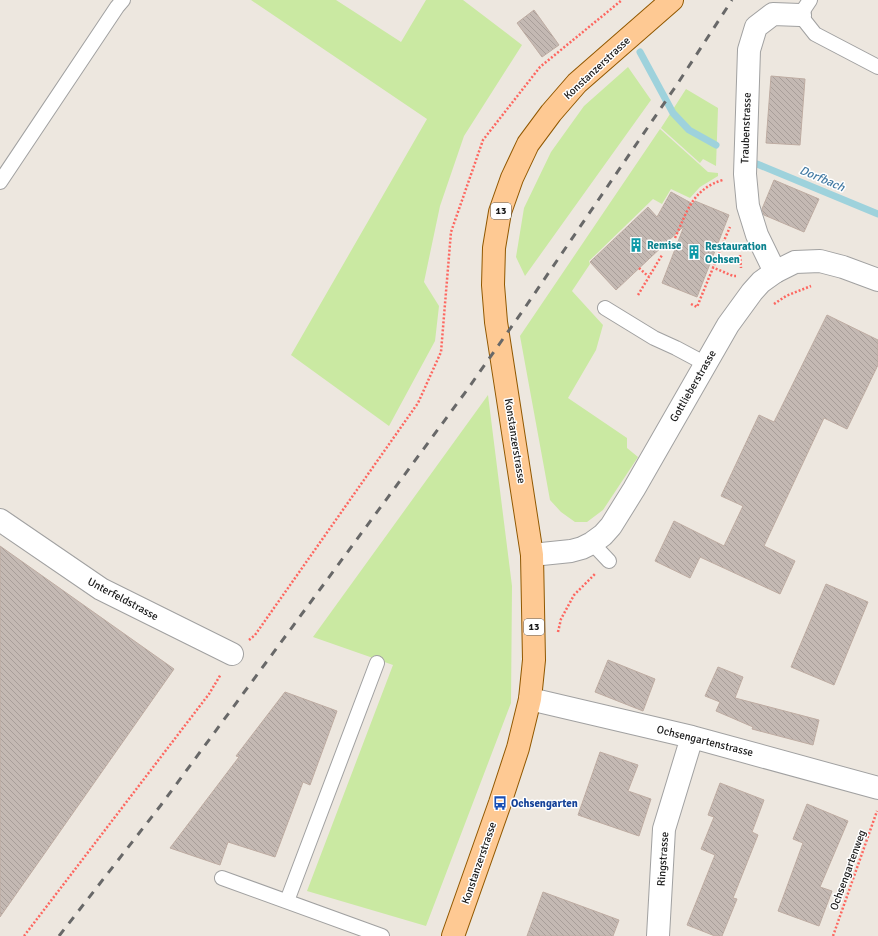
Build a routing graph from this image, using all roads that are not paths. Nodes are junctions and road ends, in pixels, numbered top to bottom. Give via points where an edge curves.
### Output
1 (123, 0) edge
2 (672, 0) edge
3 (805, 7) edge
4 (878, 67) edge
5 (0, 182) edge
6 (775, 272) junction
7 (878, 280) edge
8 (605, 308) dead end
9 (706, 364) junction
10 (0, 520) edge
11 (592, 543) junction
12 (532, 555) junction
13 (609, 561) dead end
14 (232, 654) road end
15 (377, 663) dead end
16 (530, 699) junction
17 (692, 737) junction
18 (878, 788) edge
19 (222, 878) dead end
20 (287, 901) junction
21 (382, 936) edge
22 (453, 936) edge
23 (658, 936) edge

1 - 5 lane
2 - 12 main road, Konstanzerstrasse / 13 via 577,83 551,113 528,144 500,212 494,248 496,322
3 - 4 lane via 815,34
3 - 6 street, Traubenstrasse via 773,14 756,27 749,50 745,174 748,206 757,235
6 - 7 street, Gottlieberstrasse via 794,262 820,260
6 - 9 street, Gottlieberstrasse via 752,292 728,325
8 - 9 lane via 654,338
9 - 11 street, Gottlieberstrasse via 611,526
10 - 14 street, Unterfeldstrasse via 101,589
11 - 12 street, Gottlieberstrasse via 571,551
11 - 13 lane
12 - 16 main road, Konstanzerstrasse / 13 via 534,660
15 - 20 lane
16 - 17 street, Ochsengartenstrasse
16 - 22 main road, Konstanzerstrasse / 13 via 503,796
17 - 18 street, Ochsengartenstrasse
17 - 23 street, Ringstrasse via 664,829
19 - 20 lane
20 - 21 lane

